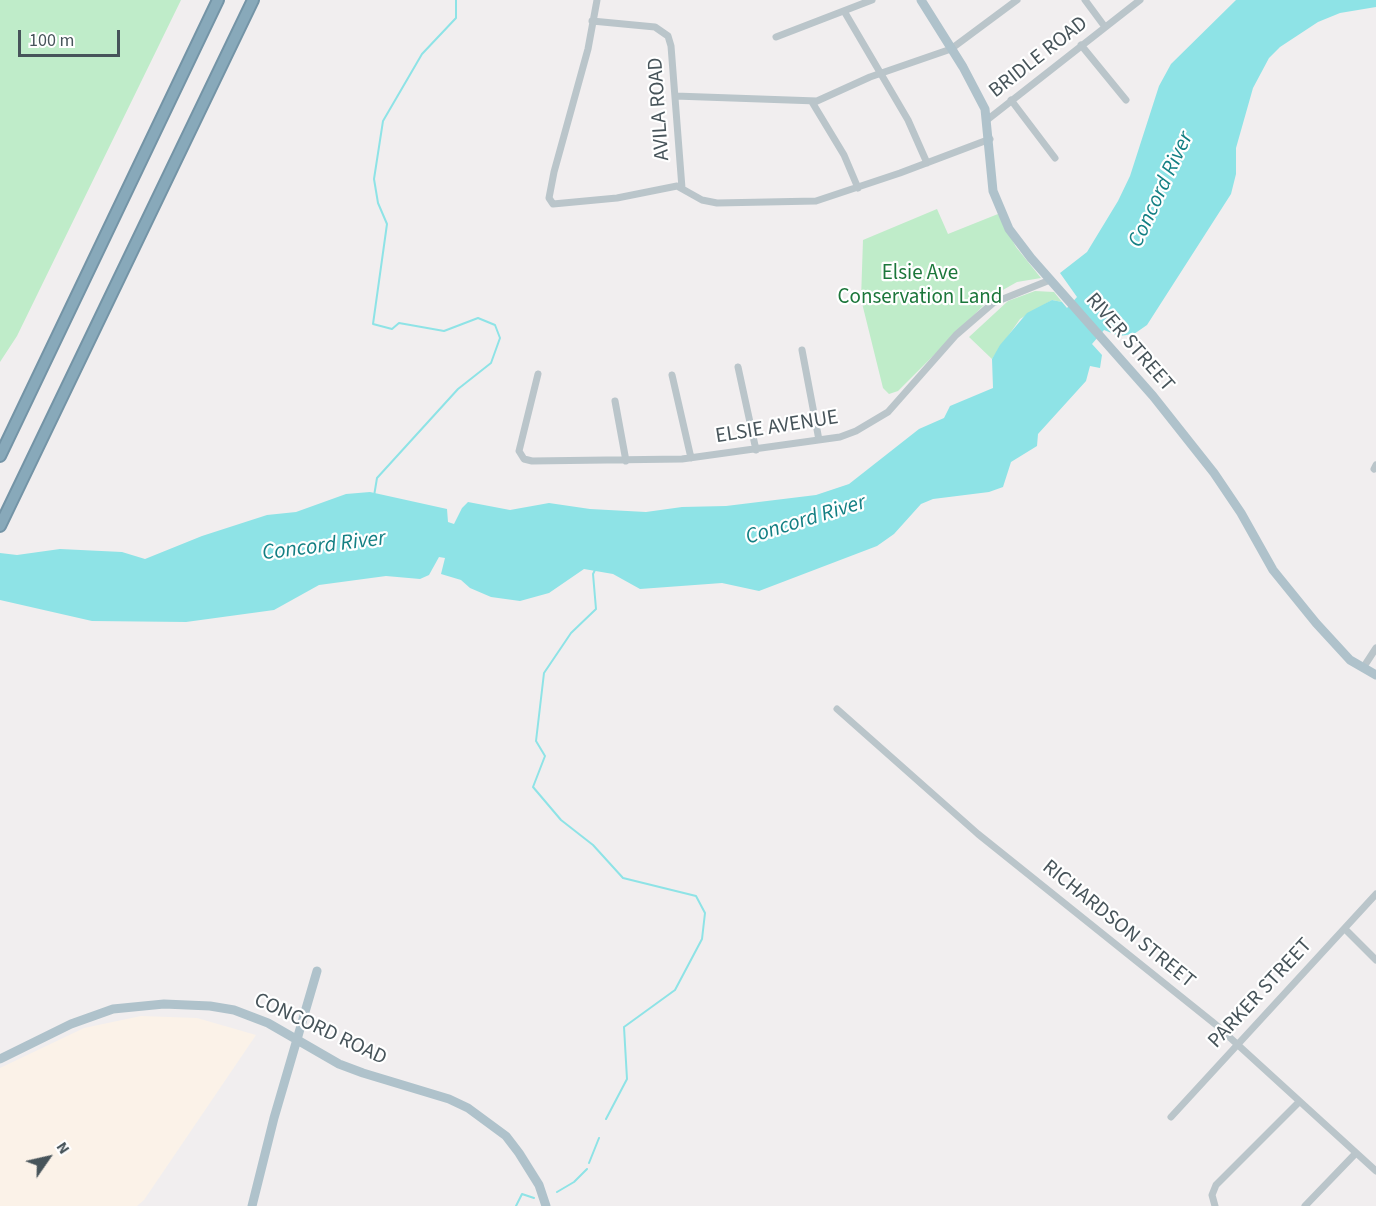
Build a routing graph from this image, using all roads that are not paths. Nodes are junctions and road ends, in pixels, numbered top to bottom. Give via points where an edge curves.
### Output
1 (218, 0) edge
2 (253, 0) edge
3 (597, 0) edge
4 (872, 0) edge
5 (921, 0) edge
6 (1017, 0) edge
7 (1085, 0) edge
8 (1140, 0) edge
9 (844, 11) junction
10 (592, 21) junction
11 (1105, 27) junction
12 (776, 37) dead end
13 (1081, 45) junction
14 (951, 49) junction
15 (880, 74) junction
16 (675, 96) junction
17 (1011, 100) junction
18 (1126, 100) dead end
19 (812, 102) junction
20 (987, 120) junction
21 (990, 139) junction
22 (1055, 158) dead end
23 (927, 164) junction
24 (682, 188) junction
25 (858, 188) junction
26 (1050, 280) junction
27 (802, 350) dead end
28 (738, 367) dead end
29 (538, 374) dead end
30 (672, 375) dead end
31 (615, 401) dead end
32 (819, 440) junction
33 (756, 450) junction
34 (0, 456) edge
35 (691, 458) junction
36 (626, 461) junction
37 (0, 526) edge
38 (1376, 648) edge
39 (1363, 668) junction
40 (1376, 675) edge
41 (837, 709) dead end
42 (1376, 894) edge
43 (1345, 928) junction
44 (1376, 960) edge
45 (317, 971) dead end
46 (296, 1040) junction
47 (1237, 1045) junction
48 (0, 1059) edge
49 (1299, 1102) junction
50 (1171, 1117) dead end
51 (1356, 1153) junction
52 (1376, 1171) edge
53 (252, 1206) edge
54 (546, 1206) edge
55 (1215, 1206) edge
56 (1305, 1206) edge

1 - 34 highway
2 - 37 highway
3 - 10 street
4 - 9 street
5 - 14 main road, RIVER STREET
6 - 14 street
7 - 11 street
8 - 11 street, BRIDLE ROAD
9 - 12 street
9 - 15 street
10 - 16 street, AVILA ROAD via 664,31 672,45
10 - 24 street via 549,198 552,204 617,198 671,186
11 - 13 street, BRIDLE ROAD
13 - 17 street, BRIDLE ROAD
13 - 18 street
14 - 15 street
14 - 20 main road, RIVER STREET via 981,99
15 - 19 street
15 - 23 street via 908,120
16 - 19 street
16 - 24 street, AVILA ROAD
17 - 20 street, BRIDLE ROAD
17 - 22 street
19 - 25 street via 844,155
20 - 21 main road, RIVER STREET
21 - 23 street
21 - 26 main road, RIVER STREET via 991,182 998,208 1017,241
23 - 25 street
24 - 25 street via 702,200 736,204 816,201
26 - 32 street, ELSIE AVENUE via 1002,298 980,312 888,412 856,431
26 - 39 main road, RIVER STREET via 1153,396 1214,473 1242,513 1273,570 1338,648
27 - 32 street
28 - 33 street
29 - 36 street, ELSIE AVENUE via 519,451 524,459
30 - 35 street
31 - 36 street
32 - 33 street, ELSIE AVENUE
33 - 35 street, ELSIE AVENUE
35 - 36 street, ELSIE AVENUE
38 - 39 street
39 - 40 main road, RIVER STREET
41 - 47 street, RICHARDSON STREET via 978,834
42 - 43 street, PARKER STREET
43 - 44 street
43 - 47 street, PARKER STREET
45 - 46 main road
46 - 48 main road, CONCORD ROAD via 268,1023 234,1010 150,1004 94,1014
46 - 53 main road
46 - 54 main road, CONCORD ROAD via 363,1073 449,1099 489,1122 528,1164
47 - 49 street, RICHARDSON STREET
47 - 50 street, PARKER STREET
49 - 51 street, RICHARDSON STREET
49 - 55 street via 1216,1185 1212,1195
51 - 52 street, RICHARDSON STREET
51 - 56 street

